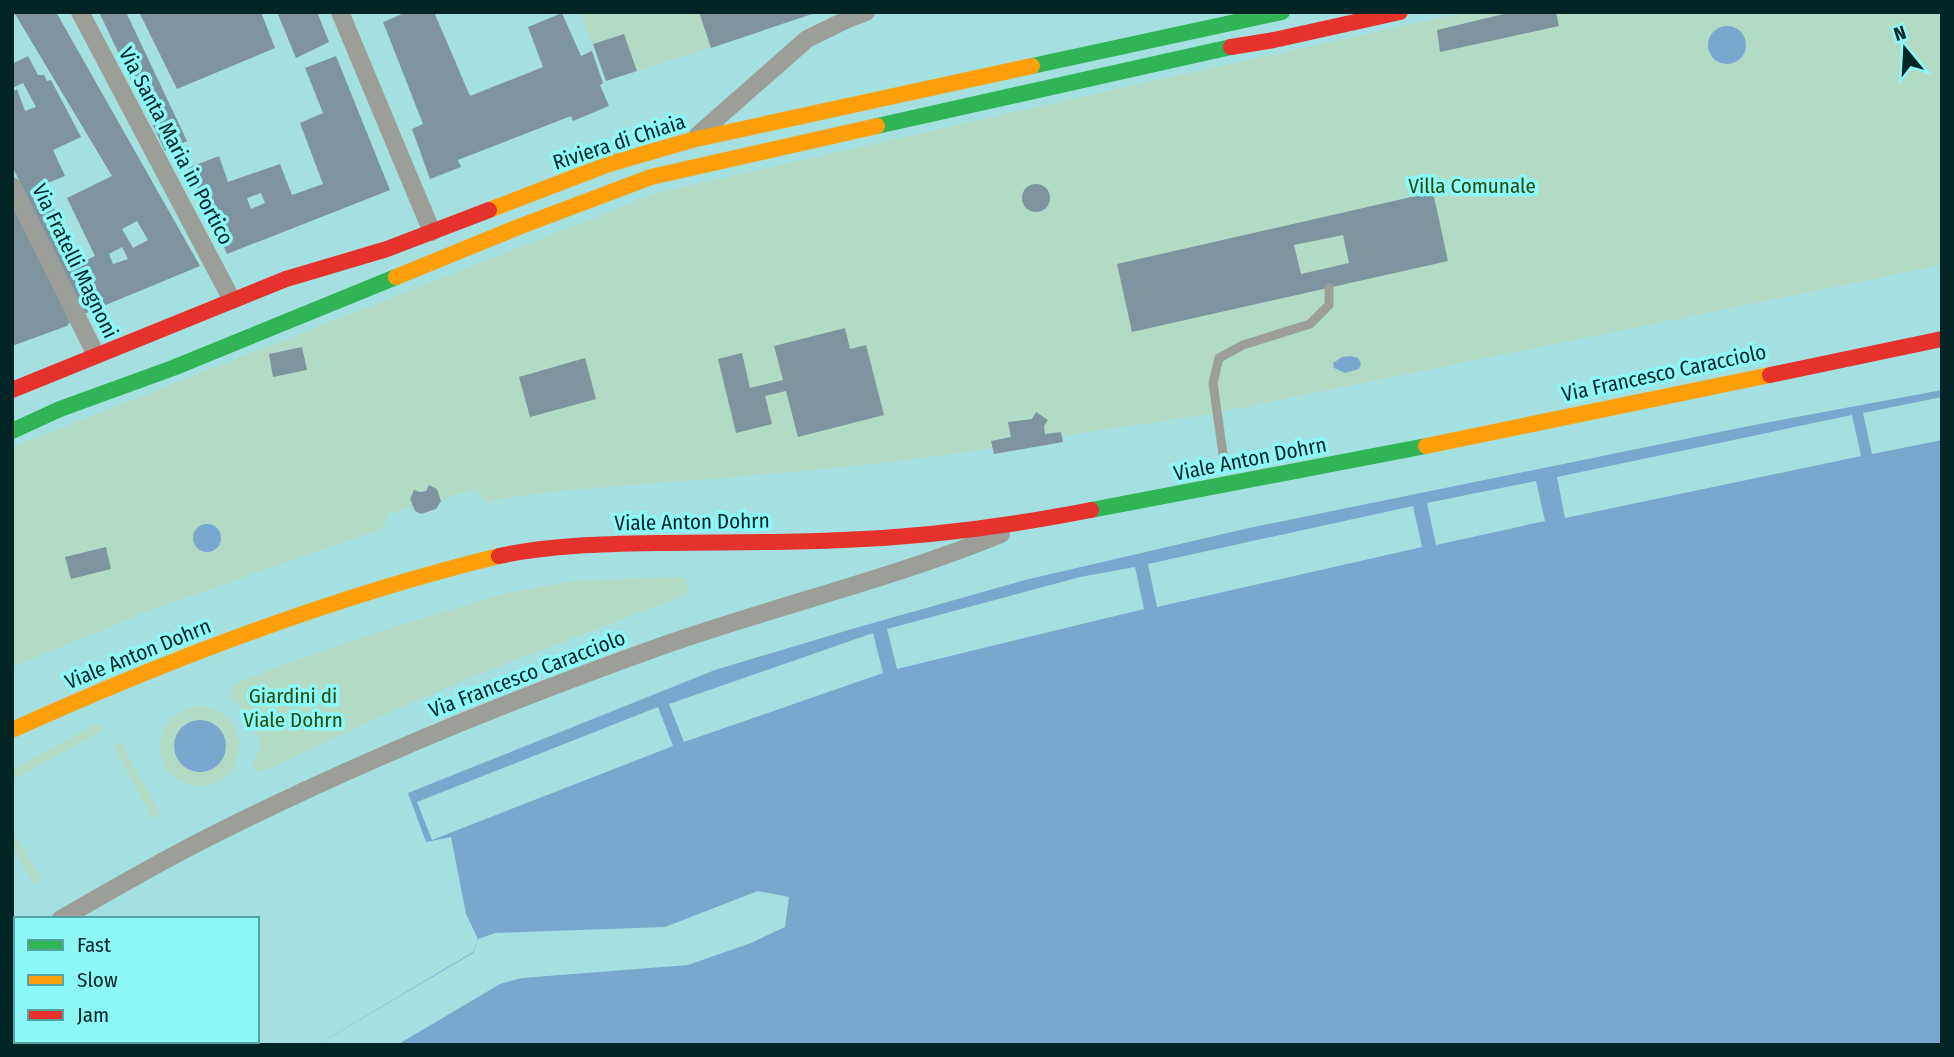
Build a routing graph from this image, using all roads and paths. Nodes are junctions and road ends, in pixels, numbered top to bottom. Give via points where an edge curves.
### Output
1 (80, 12) edge
2 (340, 12) edge
3 (1282, 12) edge
4 (1400, 12) edge
5 (859, 13) edge
6 (1262, 14) edge
7 (1210, 20) edge
8 (1274, 40) junction
9 (692, 140) junction
10 (12, 186) edge
11 (432, 232) junction
12 (1329, 288) dead end
13 (232, 300) junction
14 (1942, 339) edge
15 (96, 355) junction
16 (12, 390) edge
17 (12, 431) edge
18 (1396, 452) joint
19 (1223, 454) dead end
20 (1031, 522) junction
21 (12, 730) edge
22 (65, 917) edge

1 - 13 street, Via Santa Maria in Portico
2 - 11 street
3 - 6 main road, Riviera di Chiaia
4 - 8 main road
5 - 9 street via 807,39
6 - 7 main road, Riviera di Chiaia
6 - 8 main road
7 - 9 main road, Riviera di Chiaia
8 - 17 main road via 651,177
9 - 11 main road, Riviera di Chiaia via 609,164
10 - 15 street, Via Fratelli Magnoni
11 - 13 main road, Riviera di Chiaia
12 - 19 lane via 1329,305 1310,324 1242,345 1219,358 1213,383
13 - 15 main road, Riviera di Chiaia
14 - 18 main road, Via Francesco Caracciolo
15 - 16 main road, Riviera di Chiaia
18 - 20 main road, Viale Anton Dohrn
20 - 21 main road, Viale Anton Dohrn via 942,534 590,545 505,555 387,586 246,634
20 - 22 street, Via Francesco Caracciolo via 944,557 582,675 402,748 213,835

